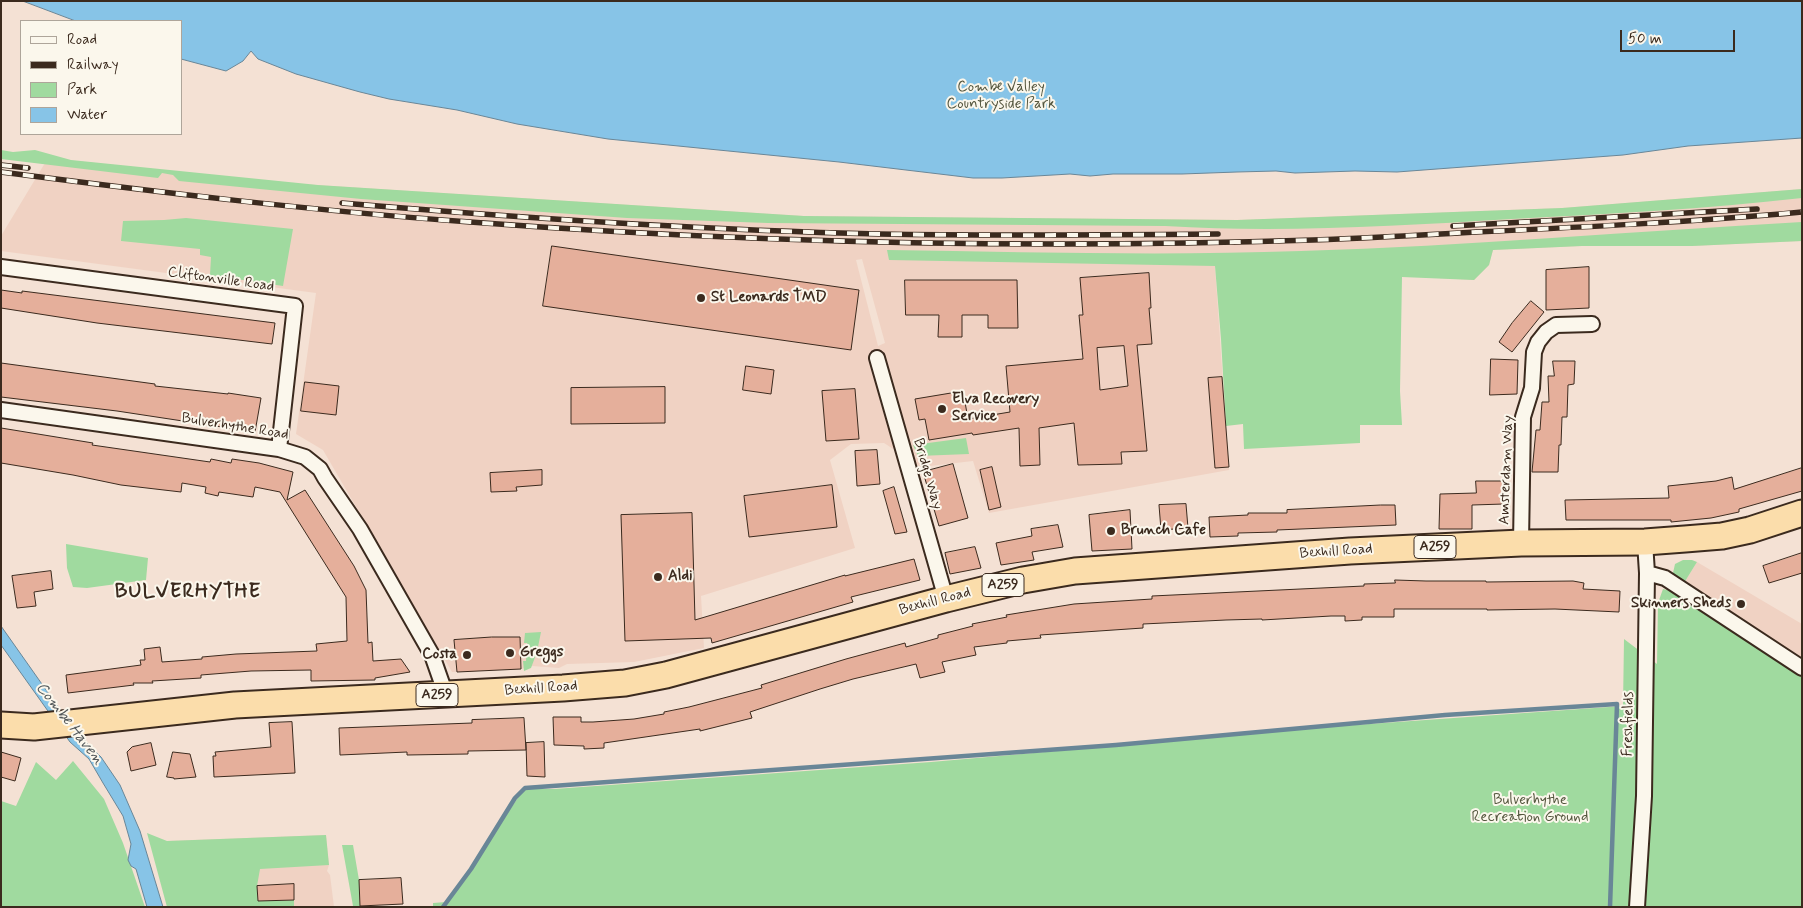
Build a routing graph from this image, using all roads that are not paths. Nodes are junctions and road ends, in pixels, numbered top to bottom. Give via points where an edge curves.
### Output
1 (1, 267) edge
2 (1592, 324) dead end
3 (877, 358) dead end
4 (1, 410) edge
5 (279, 449) junction
6 (1802, 513) edge
7 (1645, 542) junction
8 (1521, 543) junction
9 (1646, 573) junction
10 (946, 599) junction
11 (1802, 668) edge
12 (446, 695) junction
13 (1, 726) edge
14 (1637, 907) edge

1 - 5 street, Cliftonville Road via 295,306
2 - 8 street, Amsterdam Way via 1556,325 1546,332 1534,352 1532,388 1523,417
3 - 10 street, Bridge Way
4 - 5 street, Bulverhythe Road
5 - 12 street, Bulverhythe Road via 305,457 320,469 360,529 432,655
6 - 7 highway, Bexhill Road / A259 via 1722,536
7 - 8 highway, Bexhill Road / A259
7 - 9 street, Freshfields
8 - 10 highway, Bexhill Road / A259 via 1350,551 1074,571
9 - 11 street via 1665,578
9 - 14 street, Freshfields via 1644,796
10 - 12 highway, Bexhill Road / A259 via 666,675 625,683
12 - 13 highway, Bexhill Road / A259 via 235,705 34,727

